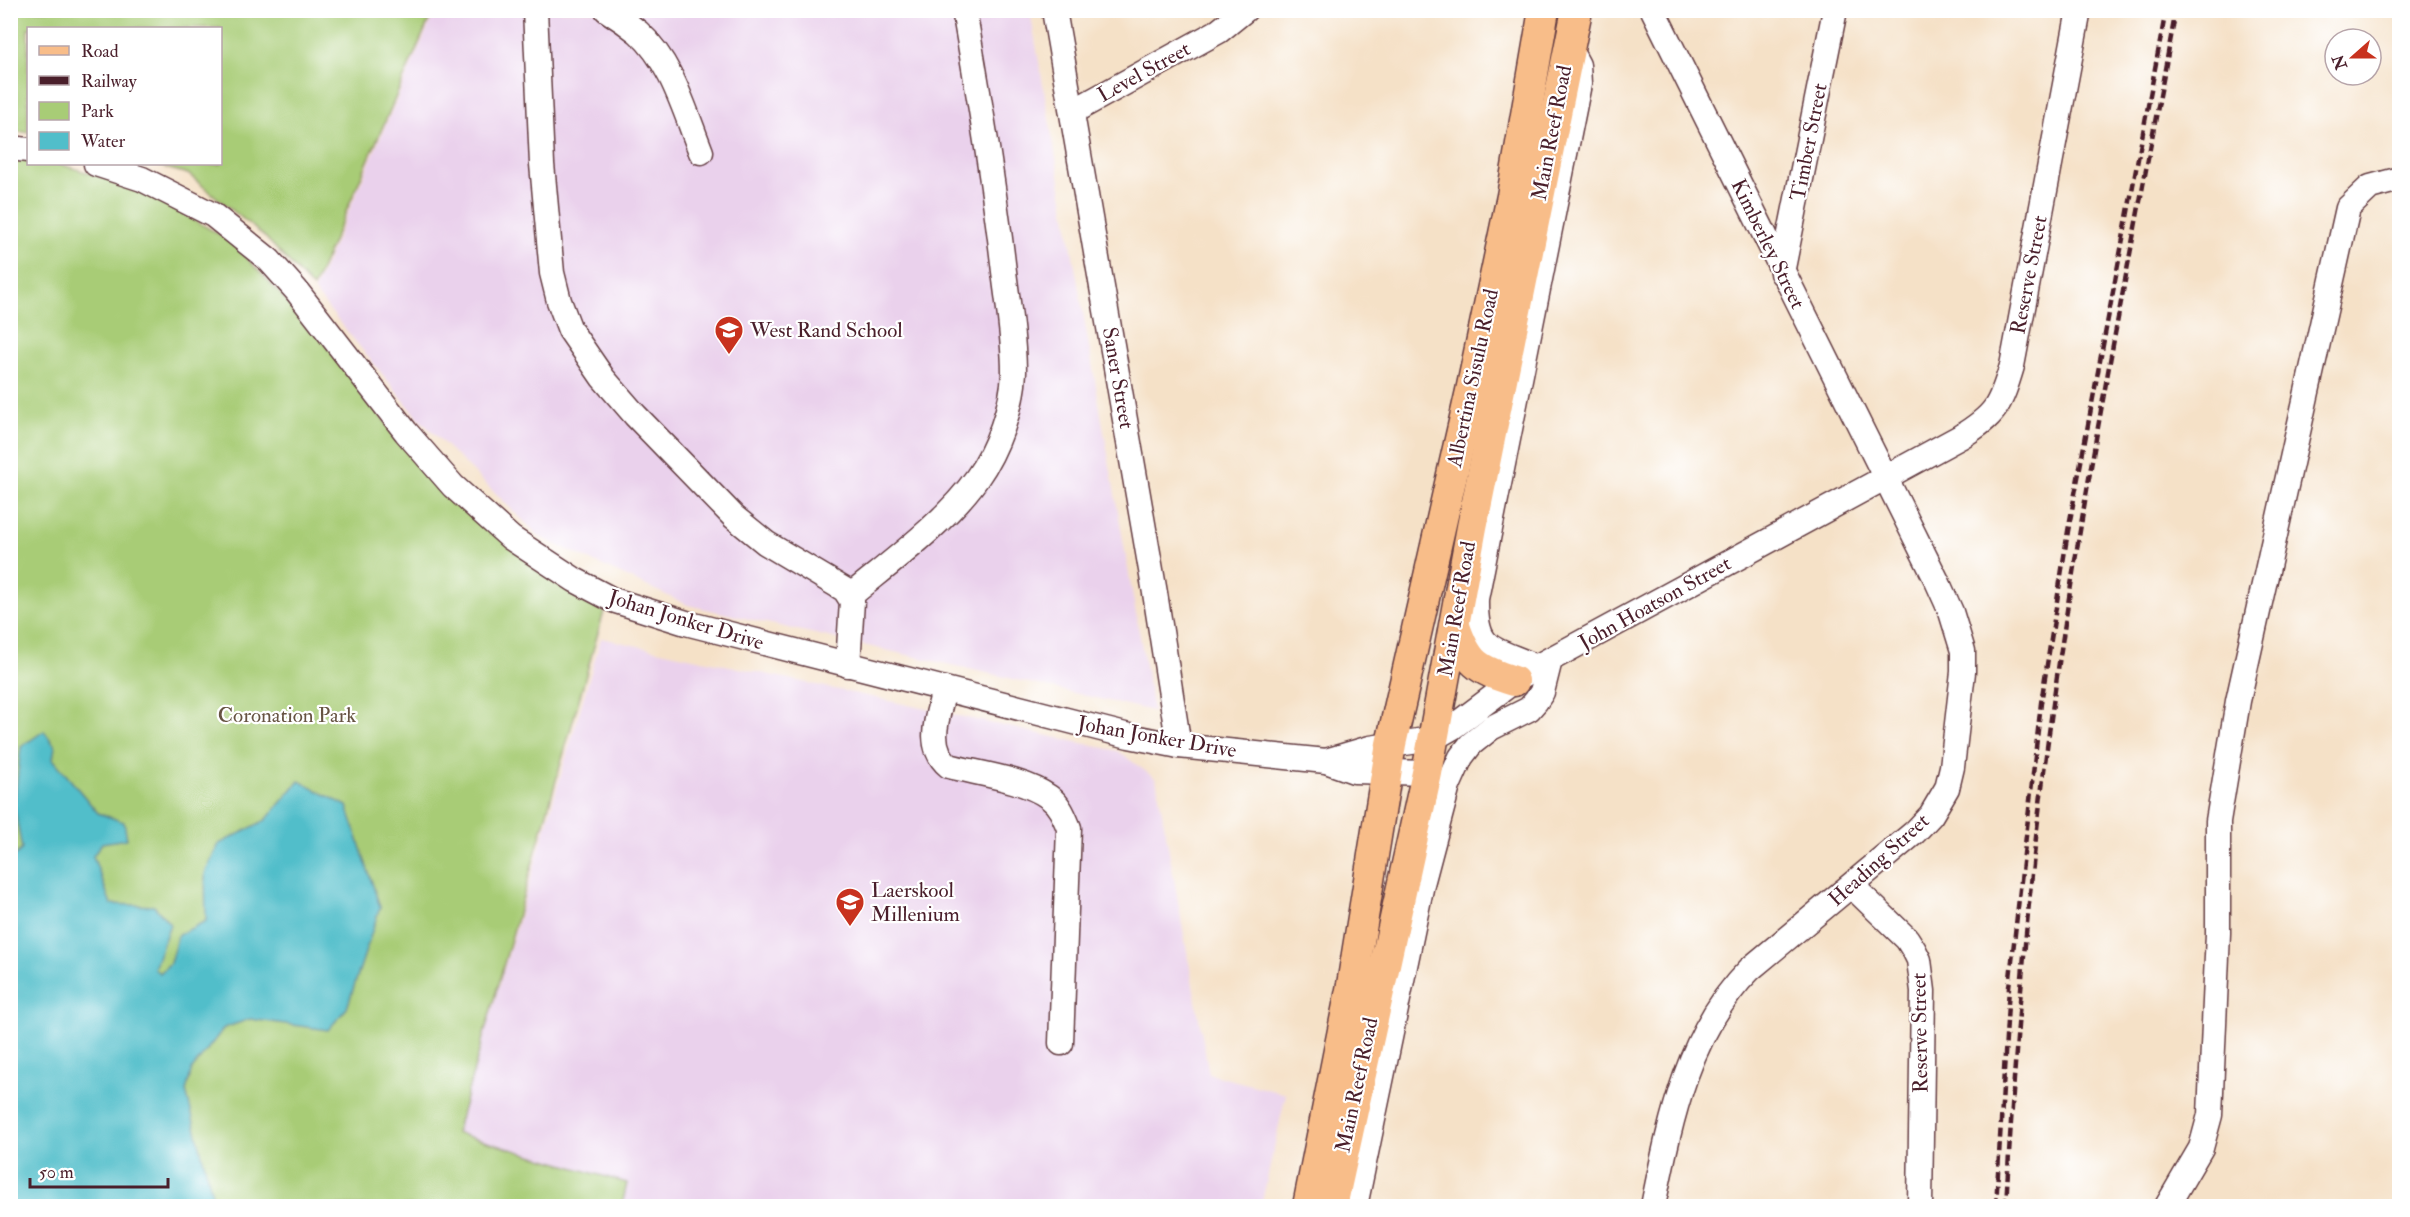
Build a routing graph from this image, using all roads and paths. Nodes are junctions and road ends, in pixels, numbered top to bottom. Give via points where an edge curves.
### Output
1 (535, 10) edge
2 (607, 10) edge
3 (964, 10) edge
4 (1054, 10) edge
5 (1245, 10) edge
6 (1544, 10) edge
7 (1577, 10) edge
8 (1653, 10) edge
9 (1835, 10) edge
10 (2079, 10) edge
11 (1569, 48) junction
12 (1072, 112) junction
13 (10, 148) edge
14 (27, 150) edge
15 (702, 152) dead end
16 (99, 165) edge
17 (2400, 179) edge
18 (1782, 273) junction
19 (1885, 477) junction
20 (850, 596) junction
21 (1455, 626) junction
22 (848, 666) junction
23 (1533, 669) junction
24 (944, 690) junction
25 (1432, 739) junction
26 (1391, 744) junction
27 (1179, 746) junction
28 (1326, 761) junction
29 (1386, 773) junction
30 (1427, 773) junction
31 (1852, 886) junction
32 (1061, 1043) dead end
33 (1308, 1206) edge
34 (1332, 1206) edge
35 (1355, 1206) edge
36 (1653, 1206) edge
37 (1920, 1206) edge
38 (2167, 1206) edge

1 - 20 street via 552,273 570,330 622,400 734,517 766,543 840,586
2 - 15 street via 639,33 658,56
3 - 20 street via 992,168 1011,327 1014,373 1009,403 998,437 965,494
4 - 12 street, Saner Street
5 - 12 street, Level Street via 1219,31
6 - 26 main road, Albertina Sisulu Road via 1507,219
7 - 11 main road, Main Reef Road
8 - 18 street, Kimberley Street
9 - 18 street, Timber Street
10 - 19 street, Reserve Street via 2004,393 1997,408 1981,424
11 - 21 main road, Main Reef Road
11 - 23 street via 1578,65 1579,84 1476,598 1481,638
12 - 27 street, Saner Street
13 - 14 street
16 - 22 street, Johan Jonker Drive via 142,179 213,215 269,260 431,462 474,507 540,558 613,600
17 - 38 street via 2370,187 2348,208 2238,701 2218,820 2218,933 2210,1115 2197,1156
18 - 19 street, Kimberley Street
19 - 23 street, John Hoatson Street
19 - 31 street, Heading Street via 1952,612 1963,651 1963,672 1952,767 1941,799 1915,832
20 - 22 street
21 - 23 main road via 1462,648 1476,665 1495,675
21 - 25 main road, Main Reef Road
22 - 24 street, Johan Jonker Drive
23 - 25 street, John Hoatson Street
23 - 35 street via 1542,692 1536,701 1471,744 1448,786 1422,884
24 - 27 street, Johan Jonker Drive
24 - 32 street via 934,734 940,759 949,766 1027,786 1050,798 1063,812 1069,828
25 - 26 street, Johan Jonker Drive
25 - 30 main road, Main Reef Road
26 - 28 street, Johan Jonker Drive
26 - 29 main road, Main Reef Road
27 - 28 street, Johan Jonker Drive
28 - 29 street, Johan Jonker Drive via 1354,771
29 - 30 street, Johan Jonker Drive
29 - 33 main road, Main Reef Road via 1352,985
30 - 34 main road, Main Reef Road
31 - 36 street, Heading Street via 1750,969 1720,1006 1682,1084
31 - 37 street, Reserve Street via 1907,939 1918,960 1923,991

